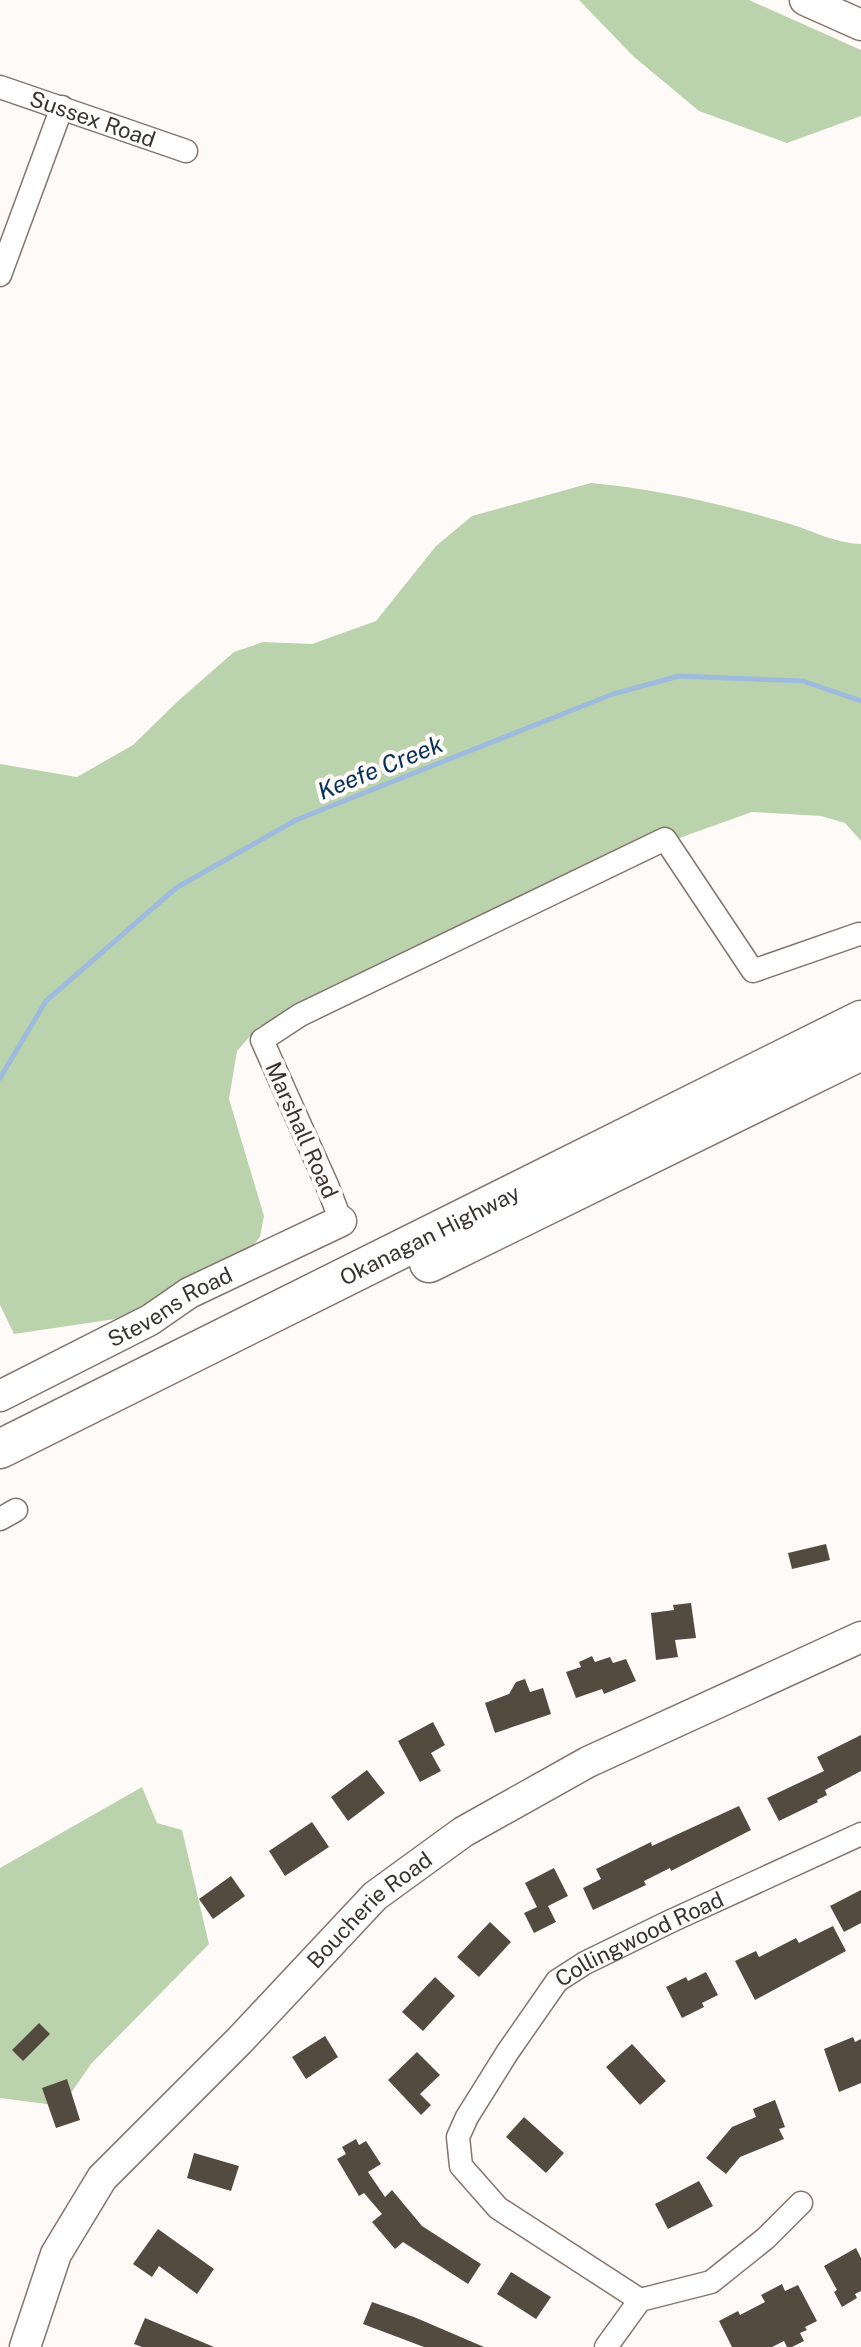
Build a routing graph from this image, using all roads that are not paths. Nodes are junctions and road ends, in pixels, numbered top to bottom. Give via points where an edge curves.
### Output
1 (805, 0) edge
2 (861, 25) edge
3 (0, 87) edge
4 (62, 107) junction
5 (186, 151) dead end
6 (0, 275) edge
7 (859, 934) edge
8 (861, 1020) edge
9 (861, 1051) edge
10 (341, 1221) joint
11 (0, 1396) edge
12 (0, 1449) edge
13 (0, 1475) edge
14 (861, 1637) edge
15 (861, 1834) edge
16 (801, 2203) dead end
17 (640, 2300) junction
18 (25, 2347) edge
19 (606, 2347) edge

1 - 2 main road
3 - 4 street, Sussex Road
4 - 5 street, Sussex Road
4 - 6 street
7 - 10 street, Marshall Road via 753,971 665,839 300,1015 262,1040
8 - 12 highway, Okanagan Highway
9 - 13 highway, Okanagan Highway
10 - 11 main road, Stevens Road via 189,1293 150,1320
14 - 18 main road, Boucherie Road via 588,1762 463,1832 375,1896 102,2178 56,2254
15 - 17 street, Collingwood Road via 658,1927 557,1981 467,2117 458,2137 461,2166 498,2208
16 - 17 street via 711,2282
17 - 19 street

